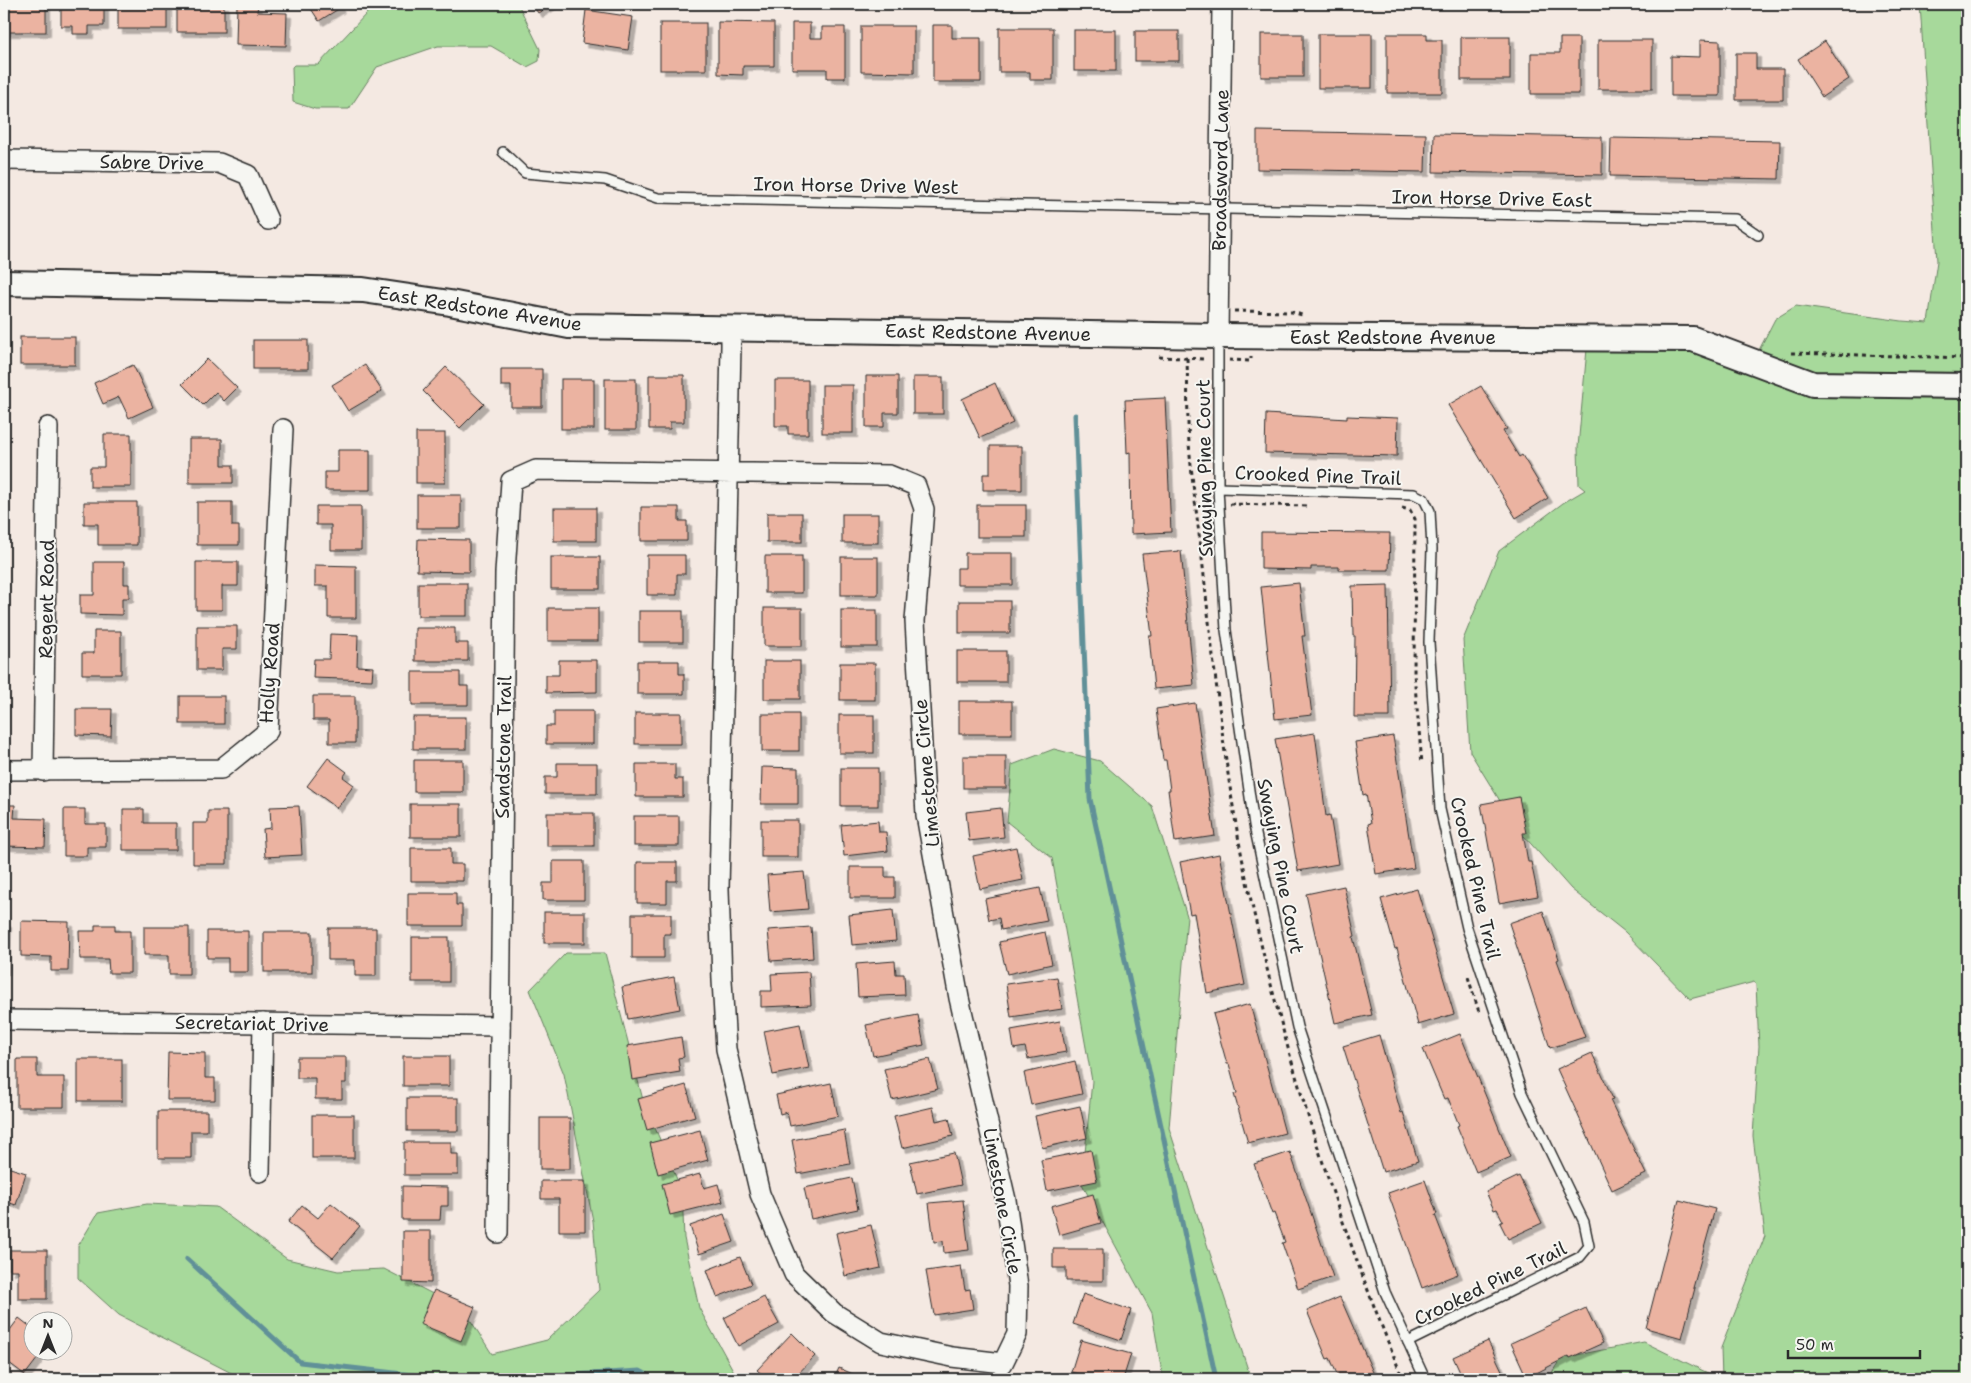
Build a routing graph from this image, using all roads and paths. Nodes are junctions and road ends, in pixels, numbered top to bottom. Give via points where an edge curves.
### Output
1 (1222, 4) edge
2 (503, 152) dead end
3 (4, 160) edge
4 (1221, 208) junction
5 (268, 220) dead end
6 (1758, 235) dead end
7 (4, 282) edge
8 (731, 328) junction
9 (1218, 336) junction
10 (1967, 386) edge
11 (48, 427) dead end
12 (283, 429) dead end
13 (728, 473) junction
14 (1218, 488) junction
15 (4, 770) edge
16 (43, 771) junction
17 (4, 1020) edge
18 (263, 1023) junction
19 (500, 1026) junction
20 (260, 1172) dead end
21 (498, 1233) dead end
22 (1408, 1342) junction
23 (1425, 1379) edge

1 - 4 street, Broadsword Lane
2 - 4 lane, Iron Horse Drive West via 525,173 605,180 658,198
3 - 5 street, Sabre Drive via 219,163 248,175
4 - 6 lane, Iron Horse Drive East via 1735,219
4 - 9 street, Broadsword Lane
7 - 8 street, East Redstone Avenue via 363,290 569,326
8 - 9 street, East Redstone Avenue
8 - 13 street, Limestone Circle
9 - 10 street, East Redstone Avenue via 1693,339 1813,384
9 - 14 lane, Swaying Pine Court
11 - 16 street, Regent Road
12 - 16 street, Holly Road via 268,731 221,769
13 - 13 street, Limestone Circle via 719,889 722,980 726,1049 760,1194 794,1274 834,1313 882,1342 952,1357 1003,1363 1017,1334 1018,1286 1006,1200 959,998 926,816 915,621 924,509 916,486 888,475
13 - 19 street, Sandstone Trail via 536,470 511,480 505,573
14 - 22 lane, Swaying Pine Court via 1226,630 1253,816 1297,1027 1385,1292
14 - 22 lane, Crooked Pine Trail via 1414,494 1424,499 1430,511 1429,642 1440,809 1467,928 1522,1093 1584,1222 1589,1246 1580,1257
15 - 16 street, Holly Road
17 - 18 street, Secretariat Drive
18 - 19 street, Secretariat Drive
18 - 20 street
19 - 21 street, Sandstone Trail
22 - 23 lane, Swaying Pine Court

